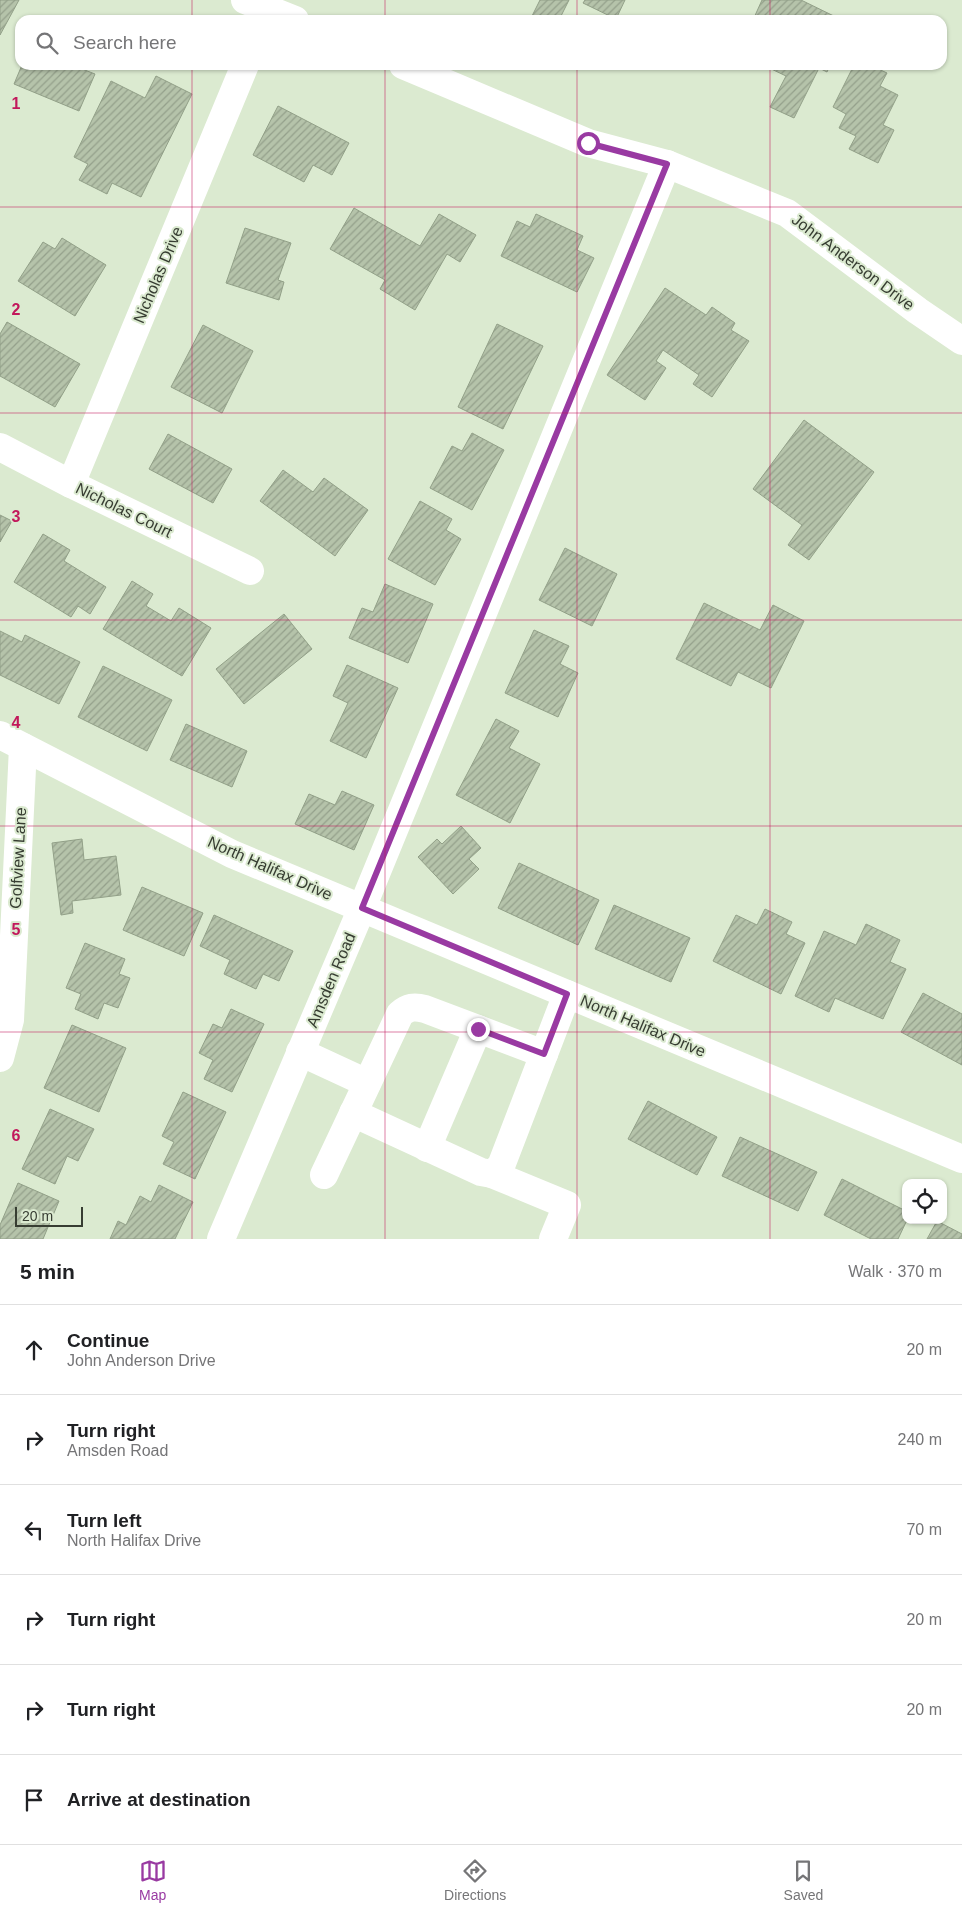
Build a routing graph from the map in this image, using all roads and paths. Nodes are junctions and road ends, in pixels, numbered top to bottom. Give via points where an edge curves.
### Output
1 (259, 10) edge
2 (277, 15) edge
3 (243, 70) edge
4 (415, 70) edge
5 (667, 164) junction
6 (962, 341) edge
7 (0, 447) edge
8 (71, 484) junction
9 (250, 570) dead end
10 (12, 741) edge
11 (362, 908) junction
12 (567, 994) junction
13 (478, 1029) junction
14 (300, 1052) junction
15 (544, 1054) junction
16 (0, 1058) edge
17 (367, 1082) junction
18 (353, 1113) junction
19 (427, 1148) junction
20 (962, 1159) edge
21 (492, 1174) junction
22 (324, 1175) dead end
23 (221, 1239) edge
24 (553, 1239) edge

1 - 2 street
3 - 8 street, Nicholas Drive
4 - 5 street, John Anderson Drive via 588,143
5 - 6 street, John Anderson Drive via 787,213
5 - 11 street, Amsden Road
7 - 8 street, Nicholas Court
8 - 9 street, Nicholas Court
10 - 11 street, North Halifax Drive via 232,854
10 - 16 street, Golfview Lane via 10,1020
11 - 12 street, North Halifax Drive
11 - 14 street, Amsden Road
12 - 15 street
12 - 20 street, North Halifax Drive
13 - 15 street
13 - 17 street via 411,1007 400,1014
13 - 19 street
14 - 17 street
14 - 23 street, Amsden Road
15 - 21 street via 501,1166
17 - 18 street
18 - 19 street
18 - 22 street
19 - 21 street
21 - 24 street via 567,1205

